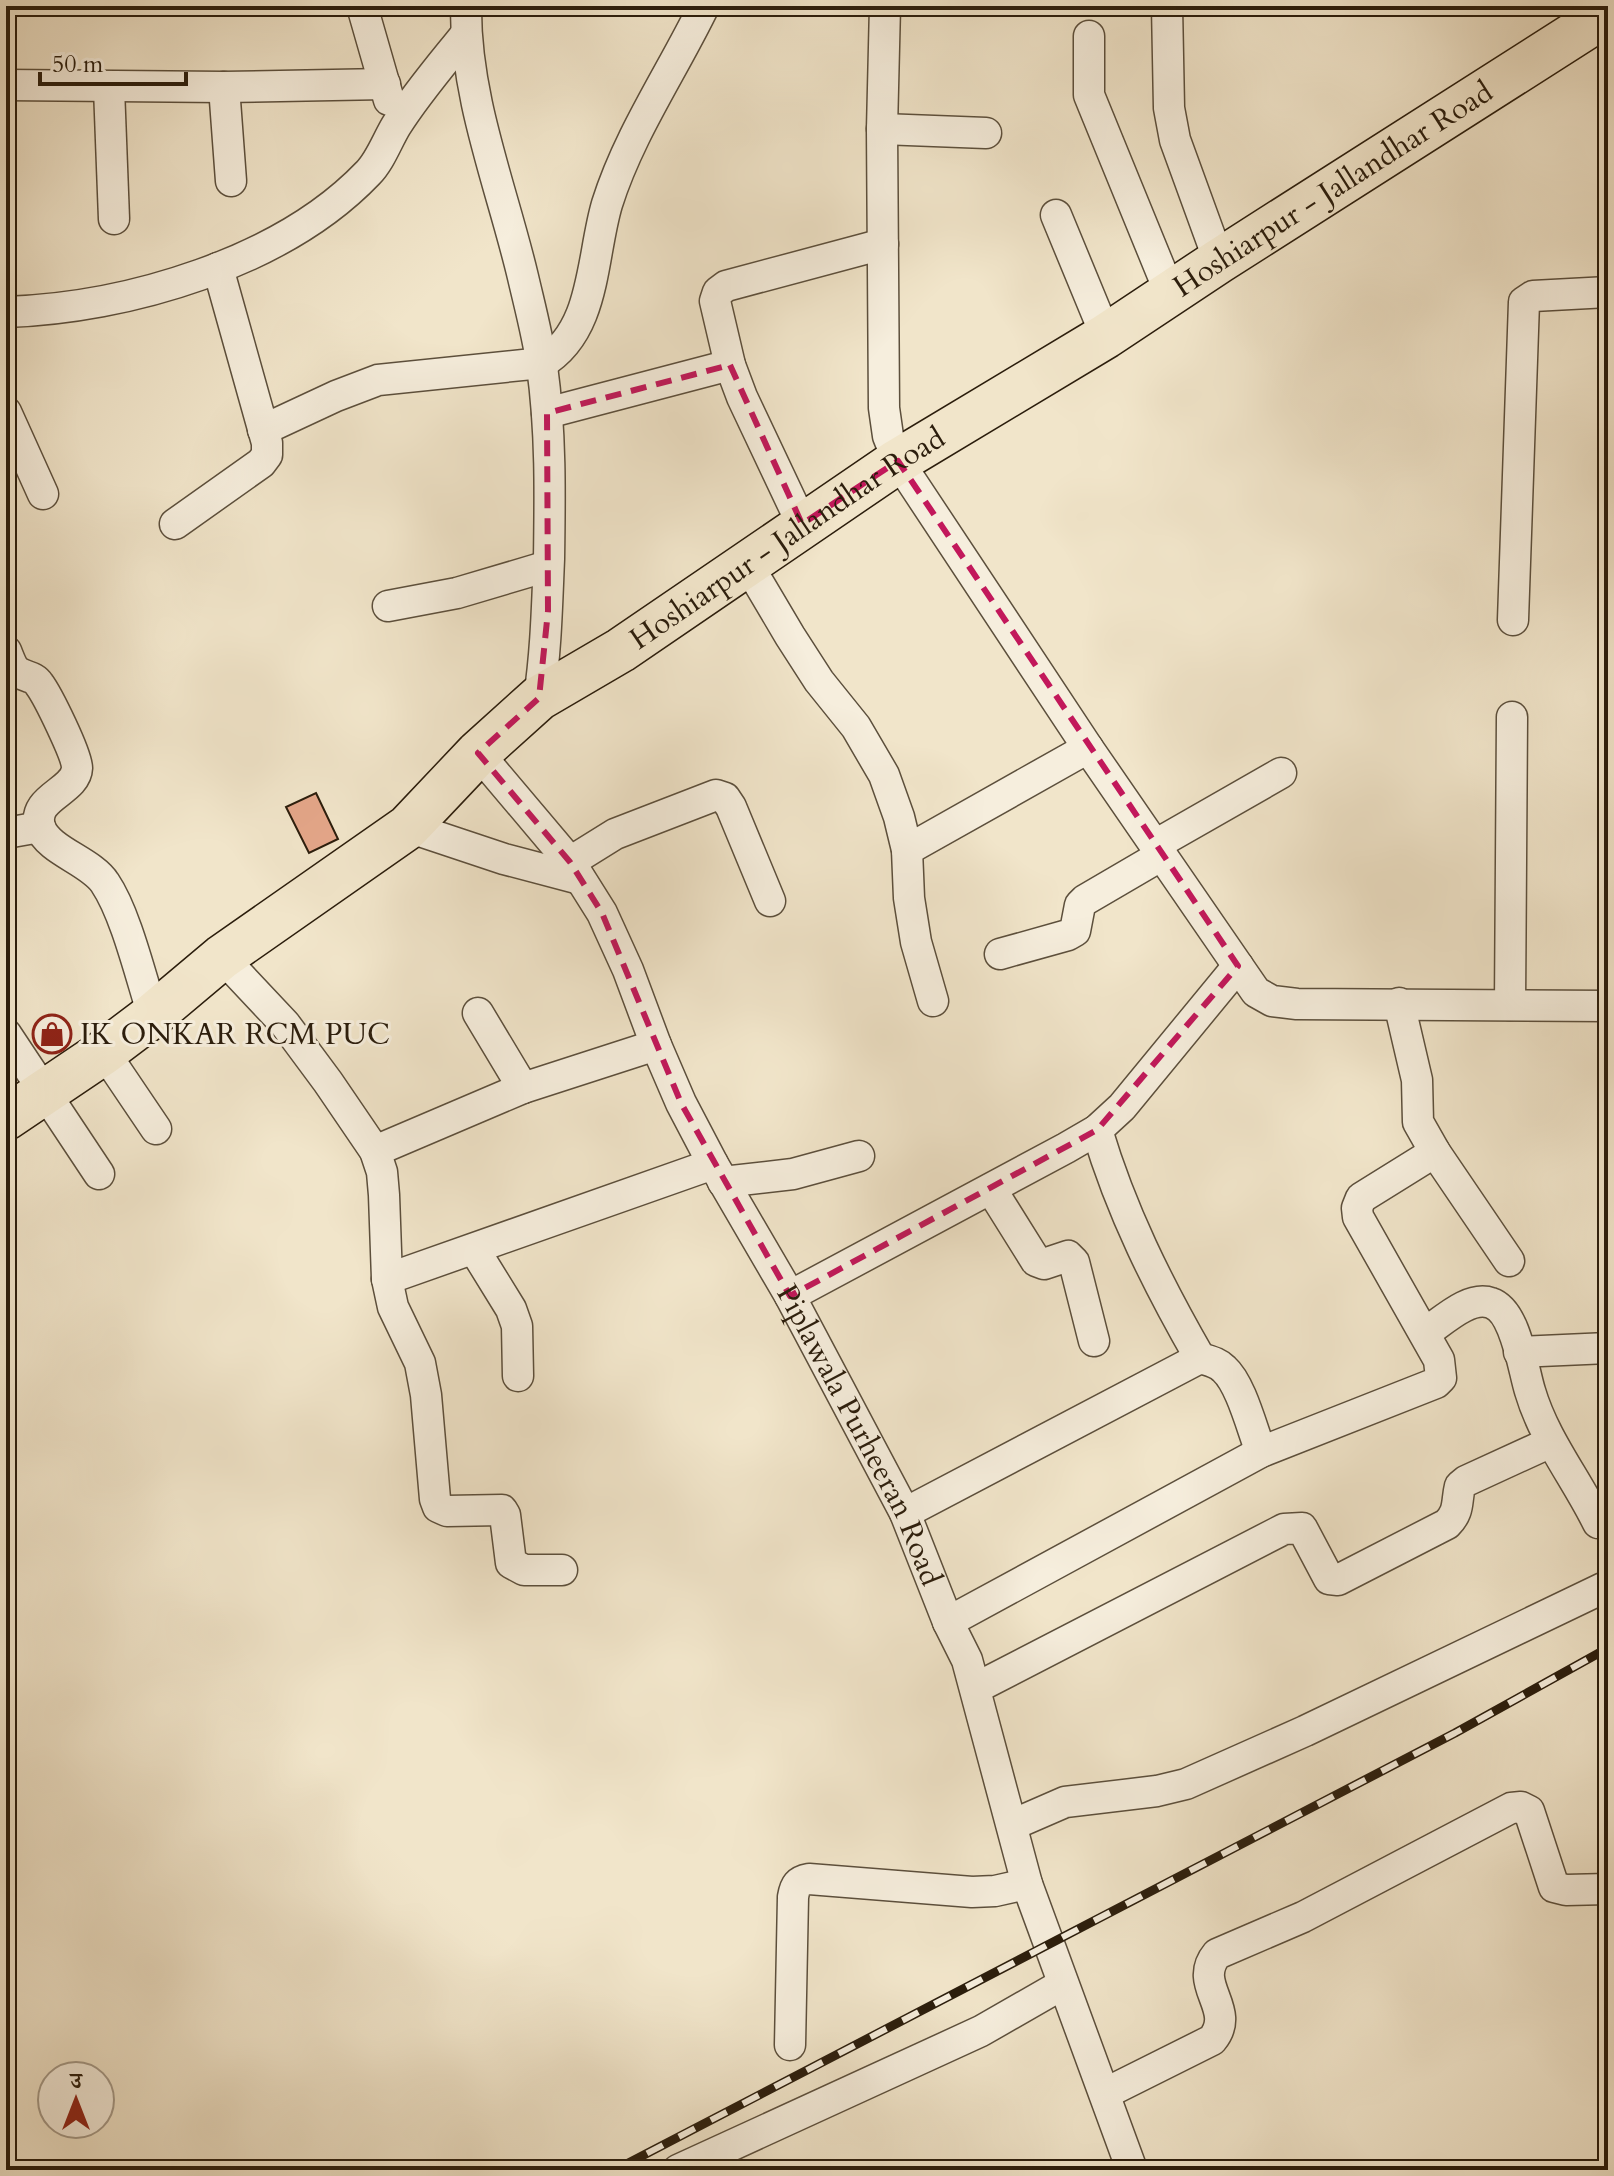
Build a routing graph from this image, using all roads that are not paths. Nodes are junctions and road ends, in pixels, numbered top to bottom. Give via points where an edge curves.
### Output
1 (362, 6) edge
2 (704, 6) edge
3 (885, 6) edge
4 (1167, 6) edge
5 (1608, 13) edge
6 (466, 20) edge
7 (1089, 36) dead end
8 (385, 84) junction
9 (6, 85) edge
10 (224, 87) junction
11 (109, 88) junction
12 (397, 125) junction
13 (882, 129) junction
14 (986, 133) dead end
15 (231, 181) dead end
16 (1056, 215) dead end
17 (114, 219) dead end
18 (883, 244) junction
19 (1219, 261) junction
20 (218, 268) junction
21 (1608, 292) edge
22 (1170, 293) junction
23 (6, 312) edge
24 (1106, 336) junction
25 (542, 363) junction
26 (730, 365) junction
27 (6, 412) edge
28 (547, 413) junction
29 (263, 430) junction
30 (898, 461) junction
31 (43, 494) dead end
32 (175, 524) dead end
33 (802, 524) junction
34 (748, 565) junction
35 (548, 566) junction
36 (388, 606) dead end
37 (1513, 620) dead end
38 (6, 651) edge
39 (539, 698) junction
40 (1512, 717) dead end
41 (1088, 748) junction
42 (478, 753) junction
43 (1281, 773) dead end
44 (40, 827) junction
45 (408, 827) junction
46 (6, 833) edge
47 (907, 850) junction
48 (1158, 850) junction
49 (575, 871) junction
50 (770, 901) dead end
51 (1000, 954) dead end
52 (222, 957) junction
53 (1238, 966) junction
54 (933, 1001) dead end
55 (1399, 1003) junction
56 (1510, 1005) junction
57 (1608, 1006) edge
58 (478, 1013) dead end
59 (153, 1015) junction
60 (6, 1034) edge
61 (656, 1045) junction
62 (104, 1052) junction
63 (523, 1088) junction
64 (45, 1092) junction
65 (6, 1118) edge
66 (156, 1129) dead end
67 (1097, 1130) junction
68 (375, 1151) junction
69 (1435, 1152) junction
70 (859, 1156) dead end
71 (718, 1173) junction
72 (99, 1174) dead end
73 (991, 1189) junction
74 (474, 1249) junction
75 (1509, 1261) dead end
76 (387, 1279) junction
77 (790, 1296) junction
78 (1425, 1333) junction
79 (1094, 1341) dead end
80 (1608, 1348) edge
81 (1519, 1352) junction
82 (1200, 1358) junction
83 (518, 1376) dead end
84 (1551, 1442) junction
85 (1261, 1452) junction
86 (905, 1513) junction
87 (1598, 1523) dead end
88 (562, 1570) dead end
89 (1603, 1588) dead end
90 (948, 1622) junction
91 (976, 1688) junction
92 (1012, 1825) junction
93 (1027, 1884) junction
94 (1608, 1889) edge
95 (1063, 1984) junction
96 (790, 2045) dead end
97 (1106, 2093) junction
98 (678, 2170) edge
99 (1132, 2170) edge

1 - 8 street
2 - 25 street via 618,172 579,319 569,341
3 - 13 street
4 - 19 street via 1169,108 1175,140
5 - 19 highway, Hoshiarpur - Jallandhar Road
6 - 12 street
6 - 25 street via 479,115
7 - 22 street via 1089,95
8 - 10 street
8 - 12 street
9 - 11 street
10 - 11 street
10 - 15 street
11 - 17 street
12 - 20 street via 370,171 328,209 277,242
13 - 14 street
13 - 18 street
16 - 24 street
18 - 26 street via 718,292 715,301
18 - 30 street via 884,408
19 - 22 highway, Hoshiarpur - Jallandhar Road
20 - 23 street via 107,299
20 - 29 street
21 - 37 street via 1533,296 1524,302
22 - 24 highway, Hoshiarpur - Jallandhar Road
24 - 30 highway, Hoshiarpur - Jallandhar Road
25 - 28 street
25 - 29 street via 378,380
26 - 28 street
26 - 33 street
27 - 31 street
28 - 35 street
29 - 32 street via 267,455 261,463
30 - 33 highway, Hoshiarpur - Jallandhar Road
30 - 41 street
33 - 34 highway, Hoshiarpur - Jallandhar Road
34 - 39 highway, Hoshiarpur - Jallandhar Road
34 - 47 street via 884,775
35 - 36 street via 457,593
35 - 39 street
38 - 44 street via 19,673 38,683 75,756 77,771 40,813
39 - 42 highway, Hoshiarpur - Jallandhar Road
40 - 56 street
41 - 47 street
41 - 48 street
42 - 45 highway, Hoshiarpur - Jallandhar Road
42 - 49 street, Piplawala Purheeran Road
43 - 48 street
44 - 46 street
44 - 59 street via 47,838 103,879
45 - 49 street via 504,859
45 - 52 highway, Hoshiarpur - Jallandhar Road
47 - 54 street via 916,942
48 - 51 street via 1085,900 1075,931
48 - 53 street
49 - 50 street via 615,834 716,795 731,807
49 - 61 street, Piplawala Purheeran Road via 622,955
52 - 59 highway, Hoshiarpur - Jallandhar Road
52 - 68 street via 285,1024
53 - 55 street via 1256,992 1272,1001
53 - 67 street
55 - 56 street
55 - 69 street via 1417,1080 1416,1114
56 - 57 street
58 - 63 street
59 - 62 highway, Hoshiarpur - Jallandhar Road
60 - 64 street
61 - 63 street
61 - 71 street, Piplawala Purheeran Road
62 - 64 highway, Hoshiarpur - Jallandhar Road
62 - 66 street
63 - 68 street
64 - 65 highway, Hoshiarpur - Jallandhar Road
64 - 72 street
67 - 73 street
67 - 82 street via 1148,1264
68 - 76 street via 382,1172
69 - 75 street
69 - 78 street via 1361,1198 1357,1208
70 - 71 street via 793,1174
71 - 74 street
71 - 77 street, Piplawala Purheeran Road
73 - 77 street
73 - 79 street via 1036,1261 1044,1264 1068,1256 1074,1262
74 - 76 street
74 - 83 street via 517,1326
76 - 88 street via 393,1307 420,1363 438,1507 502,1510 511,1563 524,1570
77 - 86 street, Piplawala Purheeran Road
78 - 81 street via 1467,1305 1492,1303 1513,1328
78 - 85 street via 1442,1370 1436,1383
80 - 81 street
81 - 84 street
82 - 85 street via 1214,1362 1233,1382
82 - 86 street
84 - 87 street
84 - 91 street via 1466,1481 1460,1486 1455,1516 1447,1524 1338,1580 1323,1573 1302,1528 1284,1529
85 - 90 street
86 - 90 street, Piplawala Purheeran Road
89 - 92 street via 1186,1784 1065,1802
90 - 91 street, Piplawala Purheeran Road
91 - 92 street, Piplawala Purheeran Road
92 - 93 street, Piplawala Purheeran Road
93 - 95 street, Piplawala Purheeran Road
93 - 96 street via 972,1892 800,1881 793,1897
94 - 97 street via 1554,1887 1529,1811 1511,1808 1303,1917 1217,1954 1208,1973 1219,2006 1219,2031 1212,2040
95 - 97 street, Piplawala Purheeran Road
95 - 98 street via 981,2031
97 - 99 street, Piplawala Purheeran Road

